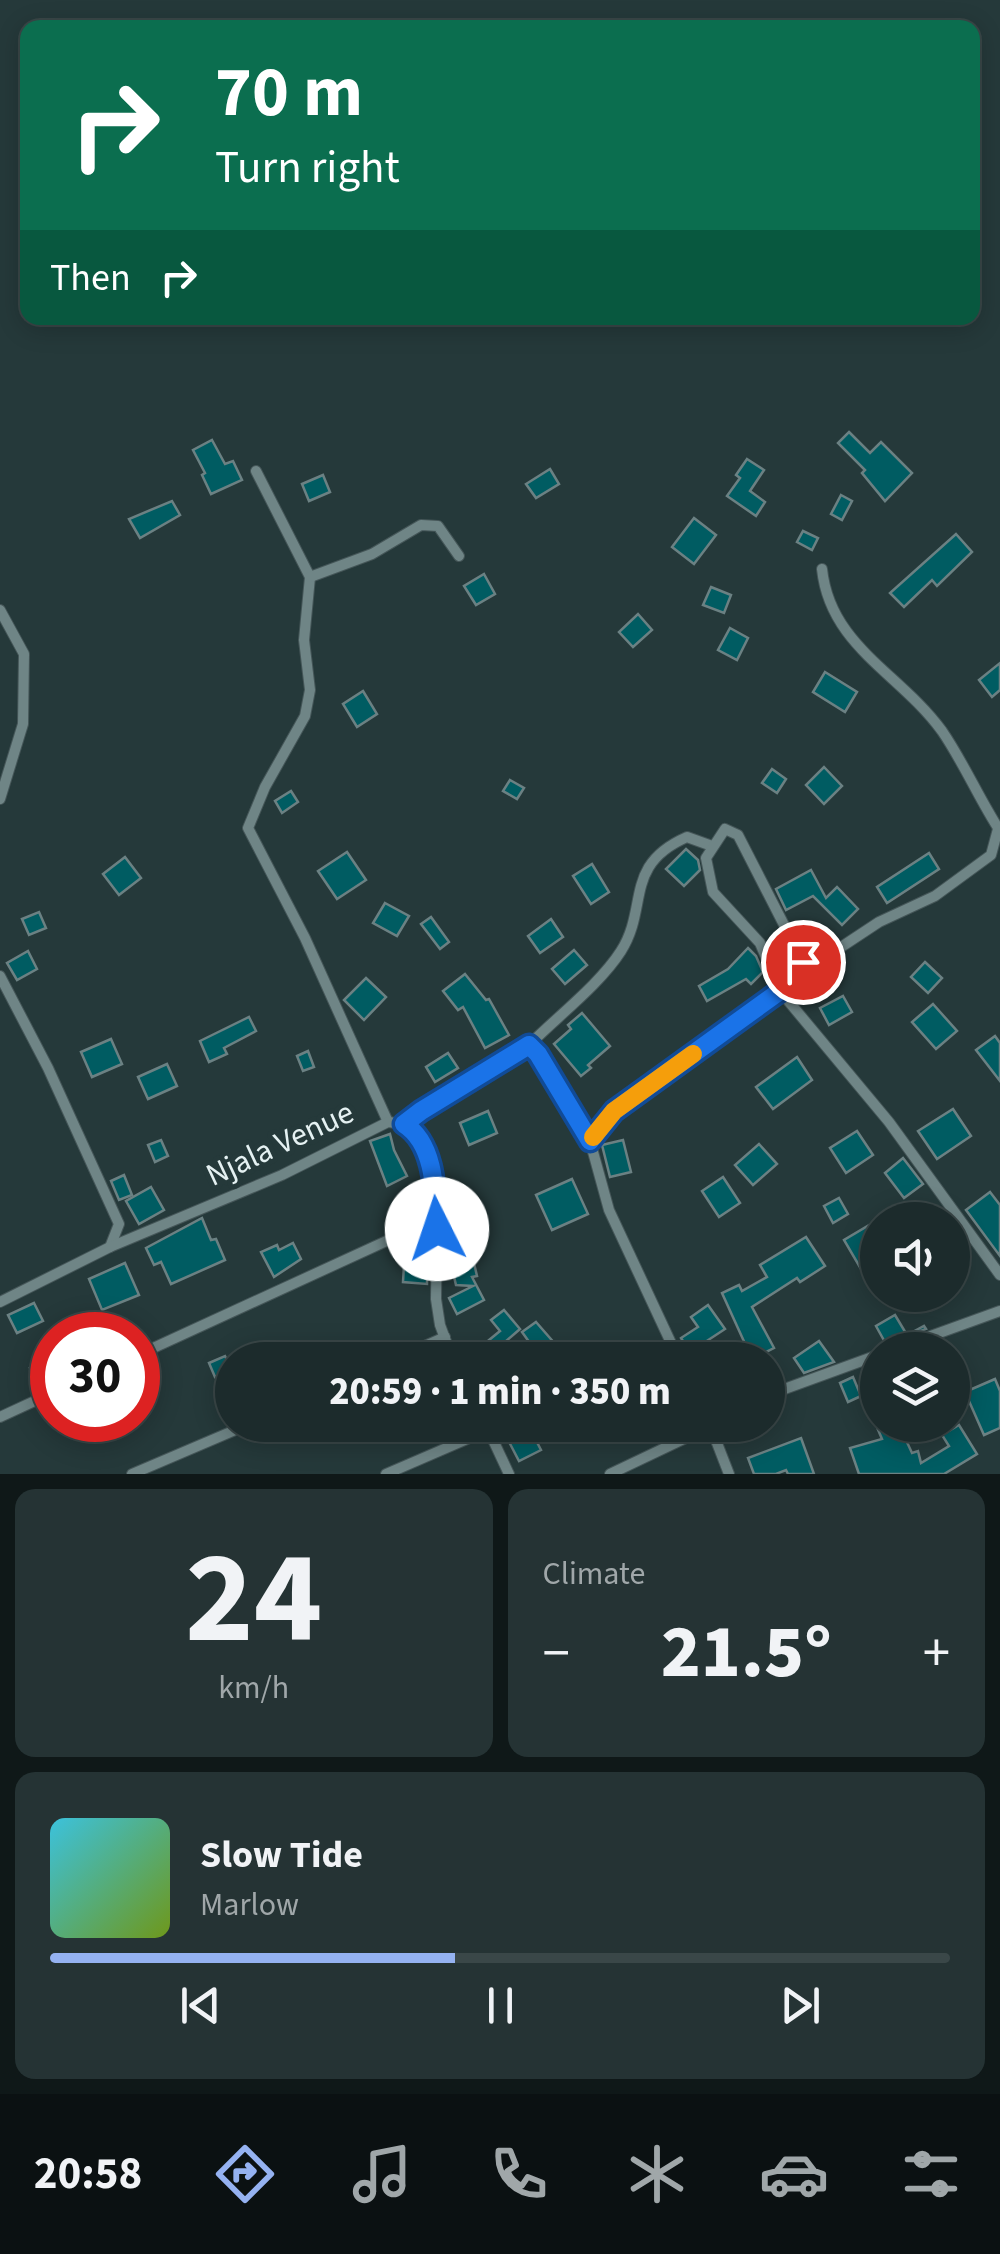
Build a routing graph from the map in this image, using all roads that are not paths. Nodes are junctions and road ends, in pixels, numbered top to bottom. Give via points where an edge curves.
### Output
1 (256, 471) dead end
2 (459, 556) dead end
3 (822, 568) dead end
4 (310, 578) junction
5 (0, 610) edge
6 (0, 799) edge
7 (999, 830) edge
8 (712, 846) junction
9 (803, 962) junction
10 (0, 976) edge
11 (780, 991) junction
12 (529, 1045) junction
13 (388, 1122) junction
14 (404, 1124) junction
15 (590, 1141) junction
16 (437, 1229) junction
17 (110, 1248) junction
18 (1000, 1275) edge
19 (0, 1302) edge
20 (1000, 1311) edge
21 (942, 1332) edge
22 (444, 1337) junction
23 (433, 1342) edge
24 (446, 1342) edge
25 (671, 1342) edge
26 (160, 1344) edge
27 (860, 1362) edge
28 (785, 1389) edge
29 (30, 1404) edge
30 (0, 1418) edge
31 (215, 1439) edge
32 (455, 1442) edge
33 (494, 1442) edge
34 (676, 1442) edge
35 (717, 1442) edge
36 (132, 1474) edge
37 (386, 1474) edge
38 (509, 1474) edge
39 (610, 1474) edge
40 (729, 1474) edge

1 - 4 street
2 - 4 street via 438,526 421,524 372,554
3 - 7 street via 836,620 924,708
4 - 13 street via 305,716 248,828
5 - 6 street via 24,654 23,724
7 - 9 street via 990,855 935,896 820,960
8 - 9 street via 724,830 738,835
8 - 11 street via 706,858 713,892 760,943
8 - 12 street via 687,836 666,846 640,881 621,951
9 - 11 street
10 - 17 street via 119,1224
11 - 15 street via 614,1111
11 - 18 street via 889,1122
12 - 14 street
12 - 15 street
13 - 14 street, Njala Venue
13 - 17 street, Njala Venue
14 - 16 street, Njala Venue via 416,1131 430,1163
15 - 25 street via 608,1210
16 - 22 street, Njala Venue via 436,1299
16 - 26 street via 393,1238
17 - 19 street, Njala Venue
20 - 21 street
22 - 23 street
22 - 24 street, Njala Venue
27 - 28 street
29 - 30 street
31 - 36 street
32 - 37 street
33 - 38 street
34 - 39 street
35 - 40 street

